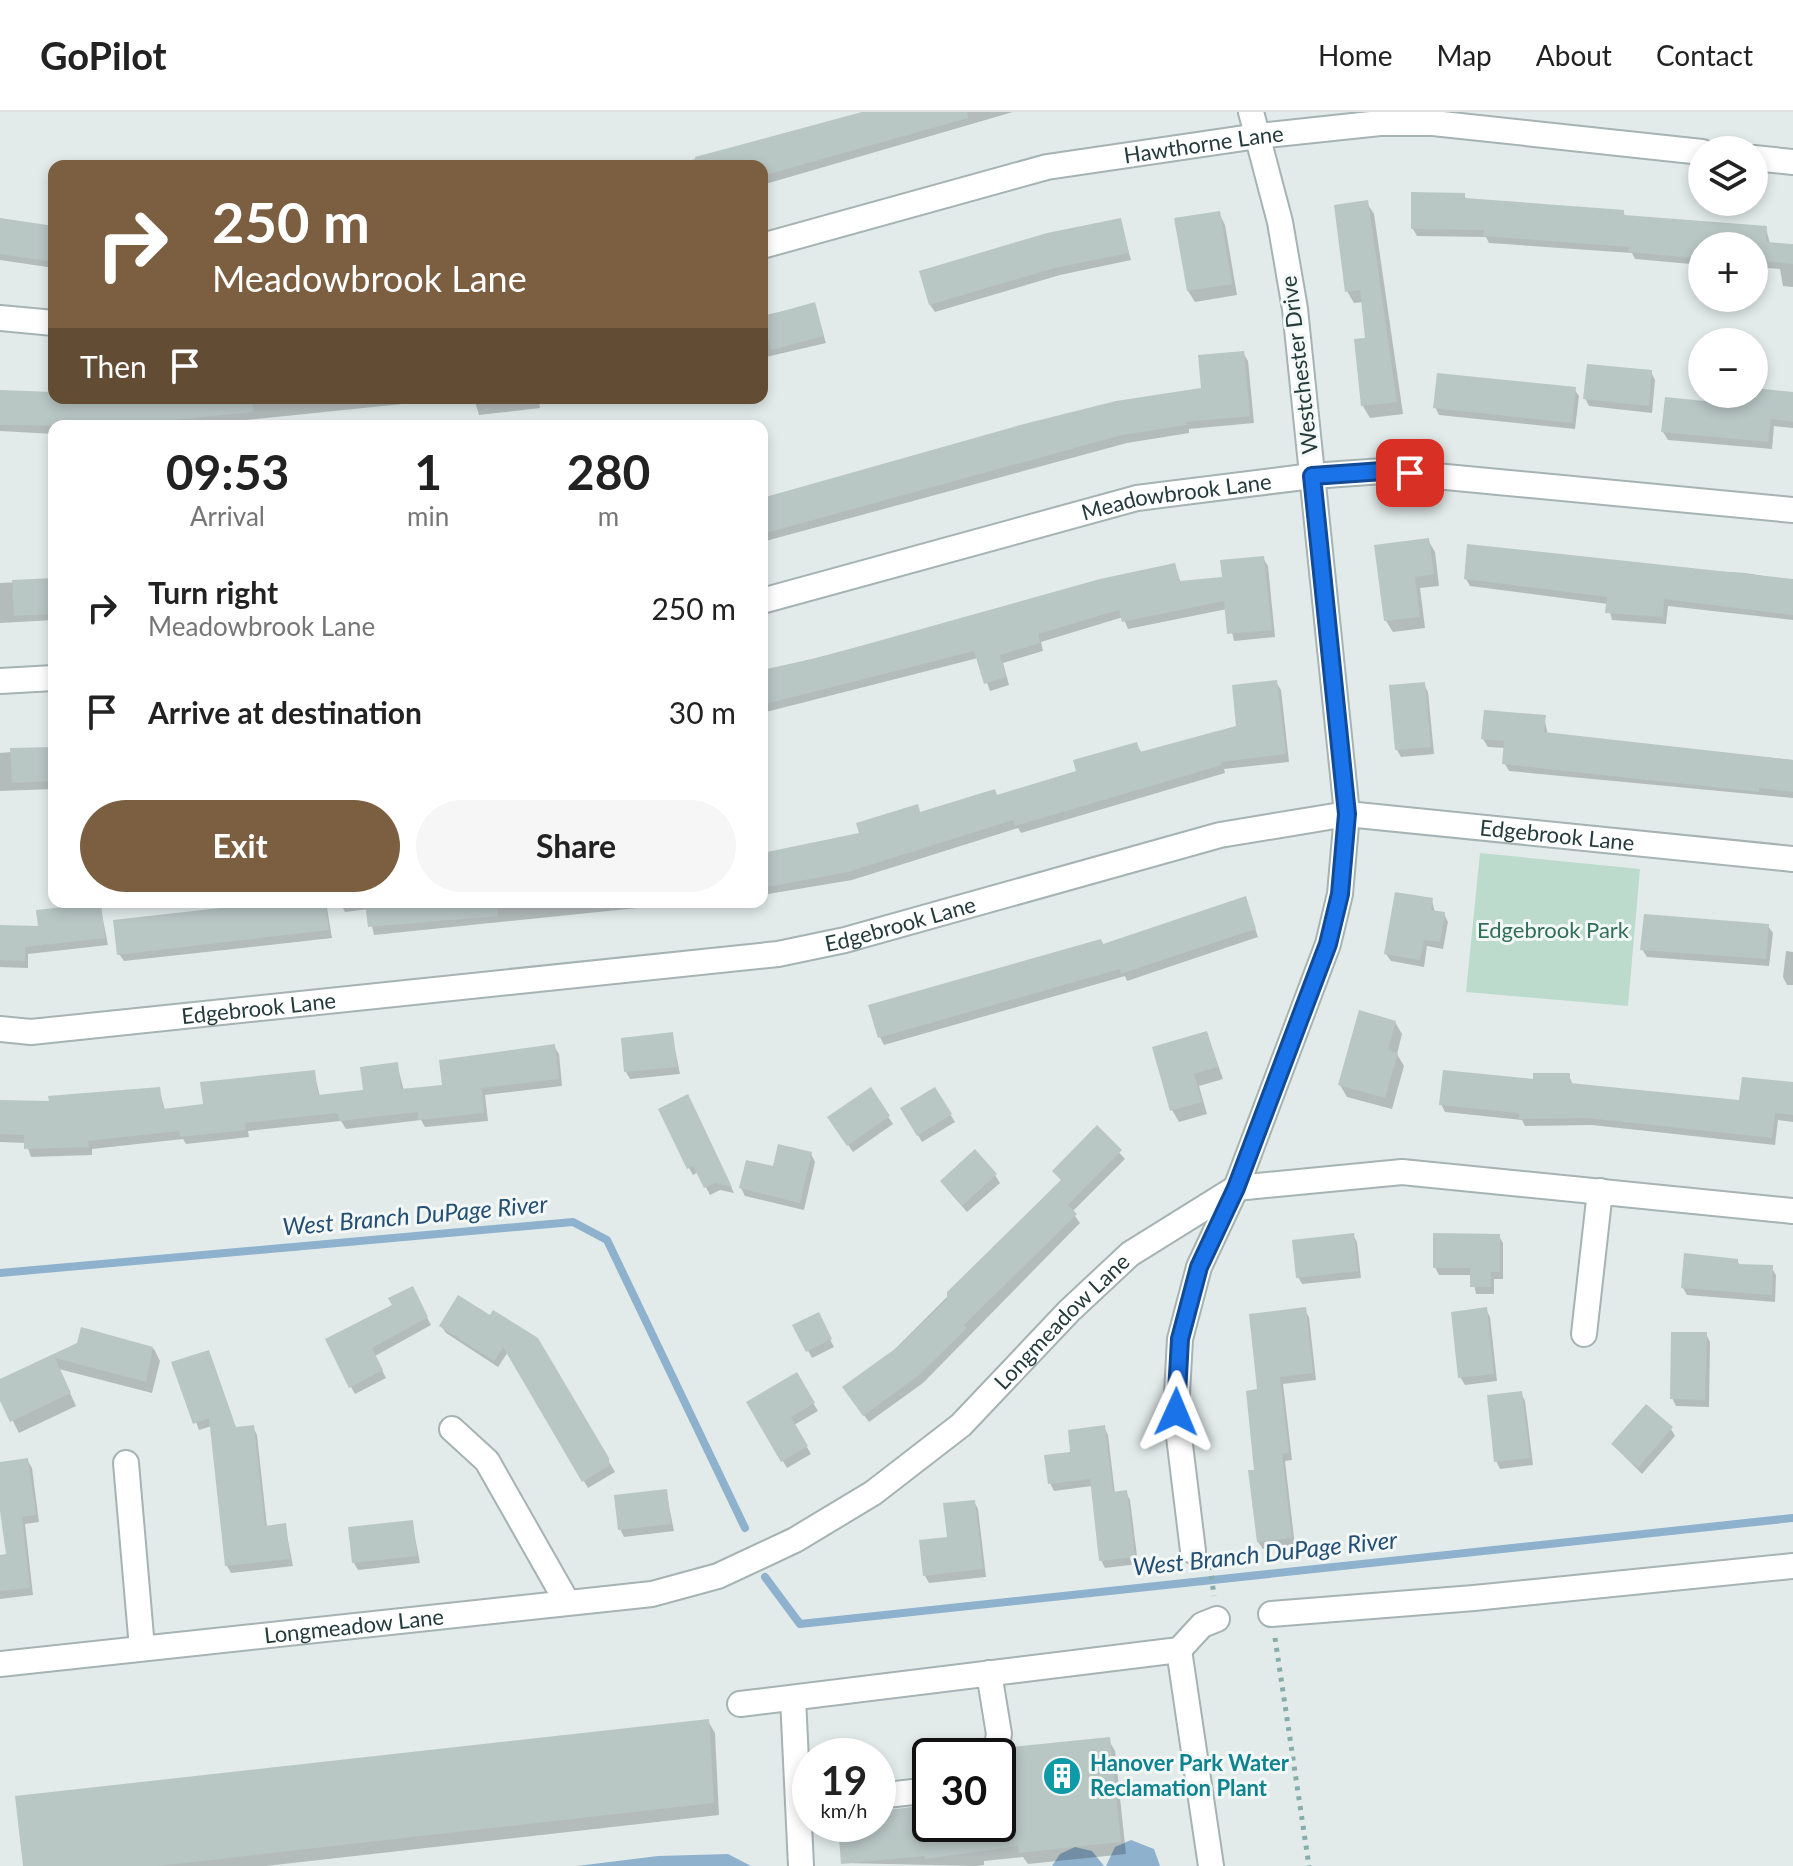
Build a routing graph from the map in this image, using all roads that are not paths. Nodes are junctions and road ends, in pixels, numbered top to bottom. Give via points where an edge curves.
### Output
1 (1251, 112) edge
2 (1258, 136) junction
3 (1688, 150) edge
4 (1768, 159) edge
5 (1793, 162) edge
6 (768, 244) edge
7 (0, 318) edge
8 (48, 322) edge
9 (1312, 476) junction
10 (1793, 510) edge
11 (768, 599) edge
12 (48, 678) edge
13 (0, 681) edge
14 (1347, 814) junction
15 (1793, 859) edge
16 (0, 1029) edge
17 (1236, 1188) junction
18 (1600, 1191) junction
19 (1793, 1211) edge
20 (1584, 1334) dead end
21 (452, 1429) dead end
22 (126, 1463) dead end
23 (1201, 1557) road end
24 (1793, 1566) edge
25 (567, 1602) junction
26 (1216, 1608) road end
27 (1271, 1614) road end
28 (142, 1648) junction
29 (1179, 1650) junction
30 (0, 1664) edge
31 (989, 1673) junction
32 (793, 1698) junction
33 (740, 1704) dead end
34 (797, 1738) edge
35 (998, 1738) edge
36 (802, 1842) edge
37 (801, 1866) edge
38 (1211, 1866) edge

1 - 2 street, Westchester Drive
2 - 3 street, Hawthorne Lane via 1433,123
2 - 6 street, Hawthorne Lane via 1047,167
2 - 9 street, Westchester Drive via 1295,309
4 - 5 street
7 - 8 street
9 - 10 street, Meadowbrook Lane via 1383,471
9 - 11 street, Meadowbrook Lane via 1137,498
9 - 14 street, Westchester Drive
12 - 13 street
14 - 15 street, Edgebrook Lane
14 - 16 street, Edgebrook Lane via 1220,835 778,954 31,1032
14 - 17 street, Westchester Drive via 1340,894 1328,944
17 - 18 street, Longmeadow Lane via 1402,1172
17 - 23 street, Westchester Drive via 1199,1267 1180,1339 1176,1412
17 - 25 street, Longmeadow Lane via 1130,1254 961,1425 873,1493 795,1540 718,1576 652,1594
18 - 19 street, Longmeadow Lane
18 - 20 street
21 - 25 street via 487,1461
22 - 28 street
24 - 27 street
25 - 28 street, Longmeadow Lane
26 - 29 street
28 - 30 street, Longmeadow Lane
29 - 31 street
29 - 38 street
31 - 32 street
31 - 35 street
32 - 33 street
32 - 34 street
36 - 37 street

